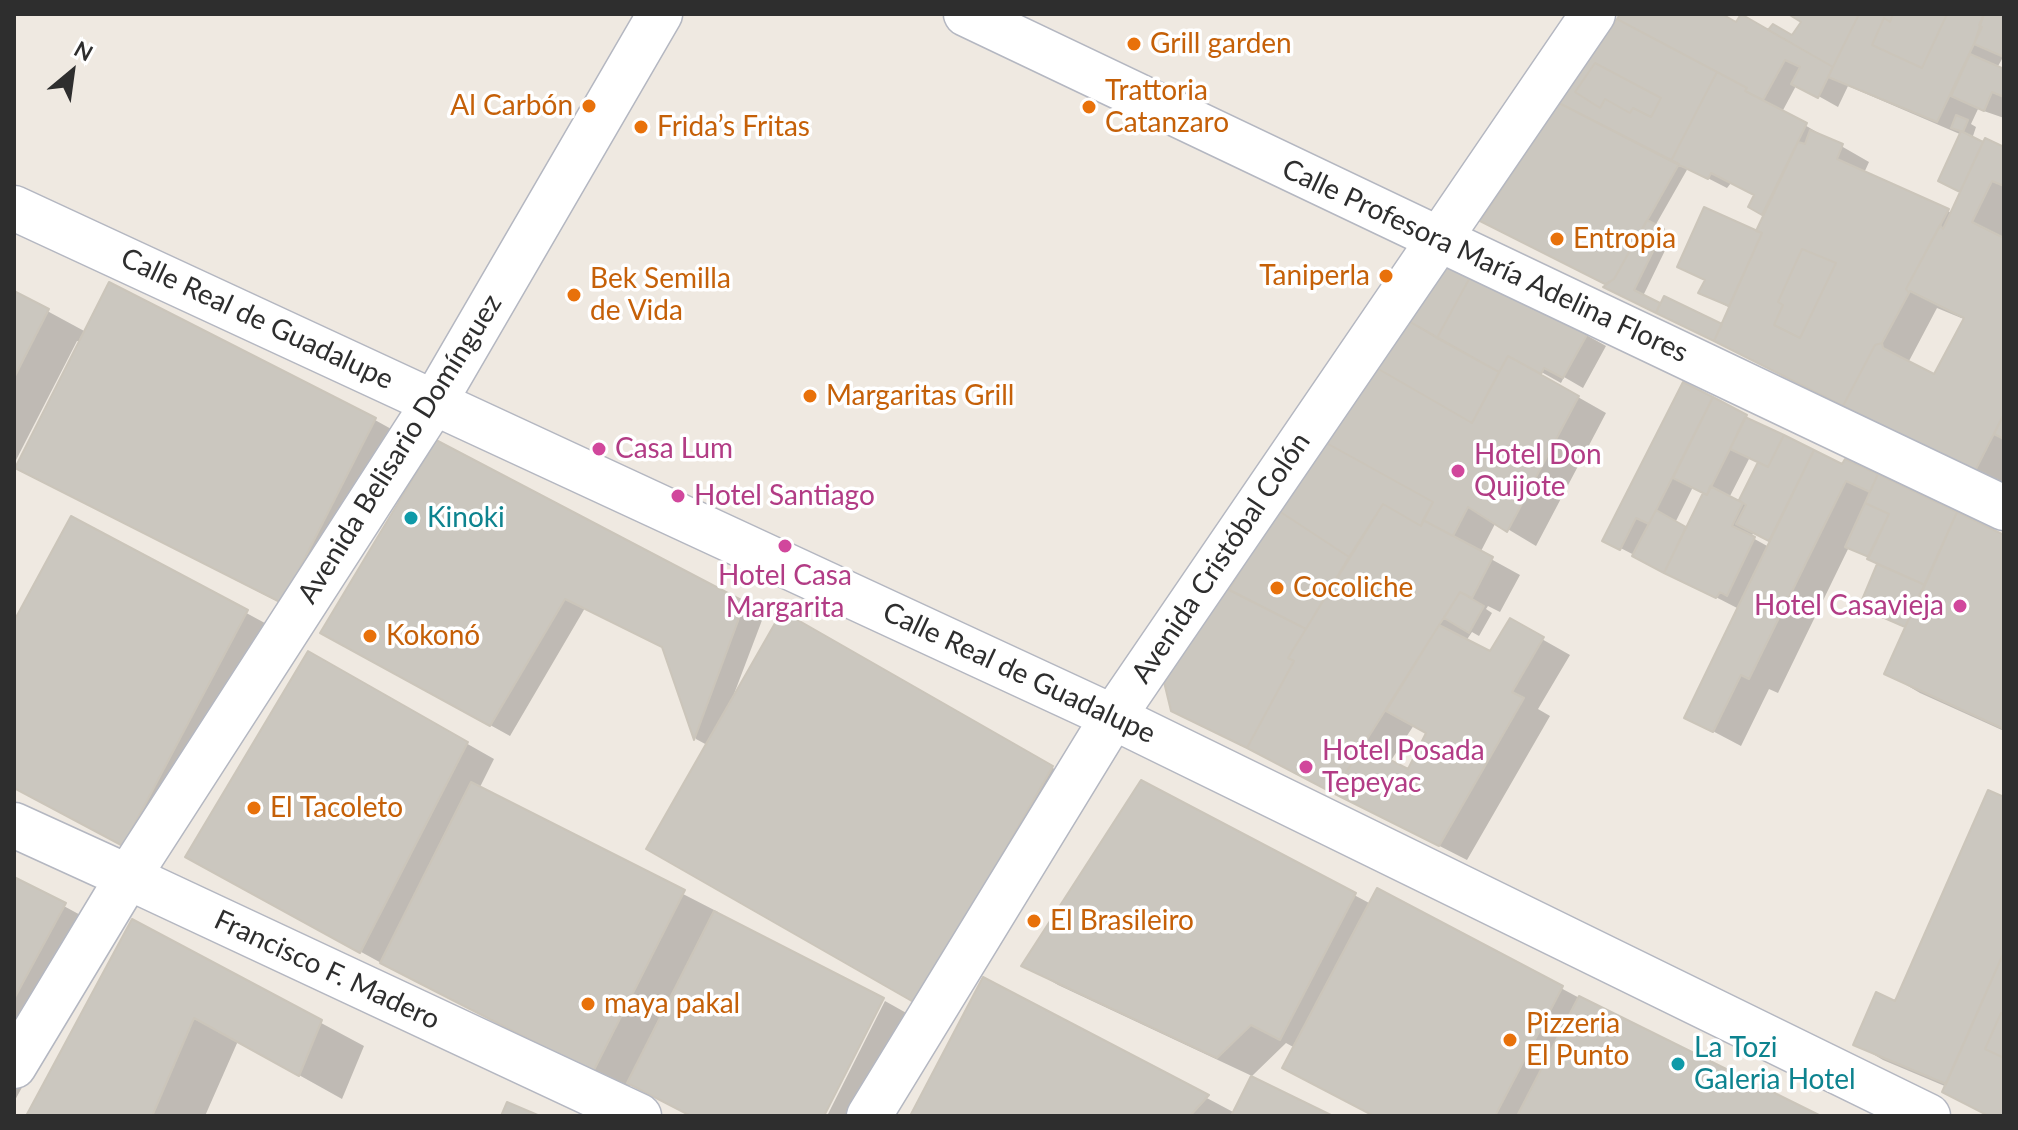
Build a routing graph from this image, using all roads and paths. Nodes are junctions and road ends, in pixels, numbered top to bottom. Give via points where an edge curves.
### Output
1 (660, 14) edge
2 (966, 14) edge
3 (1593, 14) edge
4 (14, 208) edge
5 (1438, 239) junction
6 (435, 401) junction
7 (2004, 508) edge
8 (1113, 717) junction
9 (14, 825) edge
10 (128, 877) junction
11 (14, 1066) edge
12 (639, 1116) edge
13 (869, 1116) edge
14 (1928, 1116) edge

1 - 6 street, Avenida Belisario Domínguez
2 - 5 street, Calle Profesora María Adelina Flores
3 - 5 street, Avenida Cristóbal Colón
4 - 6 street, Calle Real de Guadalupe
5 - 7 street, Calle Profesora María Adelina Flores
5 - 8 street, Avenida Cristóbal Colón
6 - 8 street, Calle Real de Guadalupe
6 - 10 street, Avenida Belisario Domínguez
8 - 13 street, Avenida Cristóbal Colón
8 - 14 street, Calle Real de Guadalupe
9 - 10 street, Francisco F. Madero
10 - 11 street, Avenida Belisario Domínguez
10 - 12 street, Francisco F. Madero

